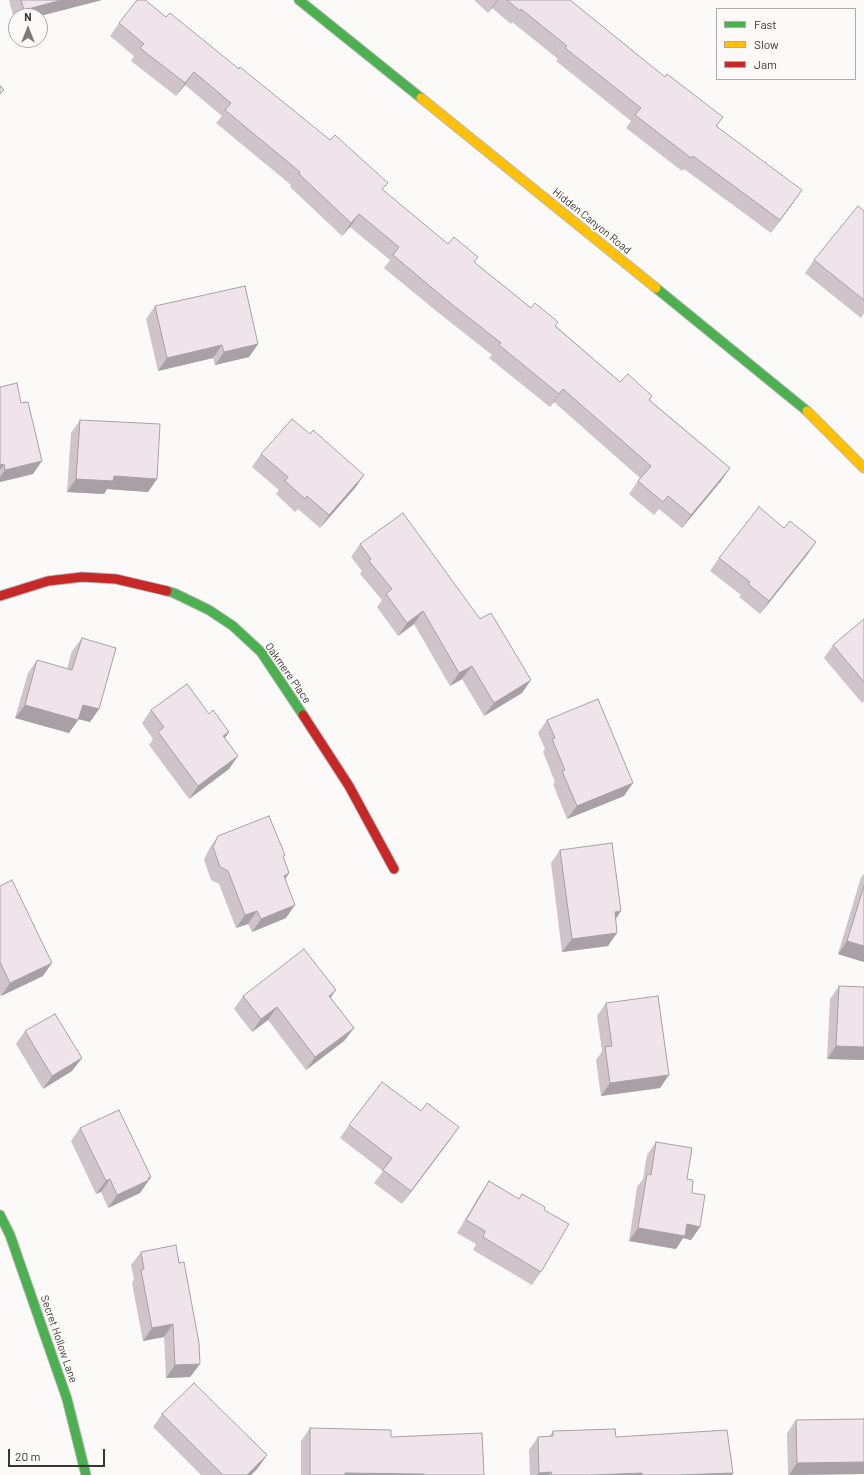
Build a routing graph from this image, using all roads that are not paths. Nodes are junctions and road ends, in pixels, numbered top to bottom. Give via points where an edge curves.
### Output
1 (299, 0) edge
2 (864, 468) edge
3 (0, 596) edge
4 (394, 869) dead end
5 (0, 1215) edge
6 (86, 1475) edge

1 - 2 street, Hidden Canyon Road via 801,405
3 - 4 street, Oakmere Place via 48,581 82,577 116,579 174,593 209,610 233,626 266,659 349,786
5 - 6 street, Secret Hollow Lane via 10,1235 67,1399

